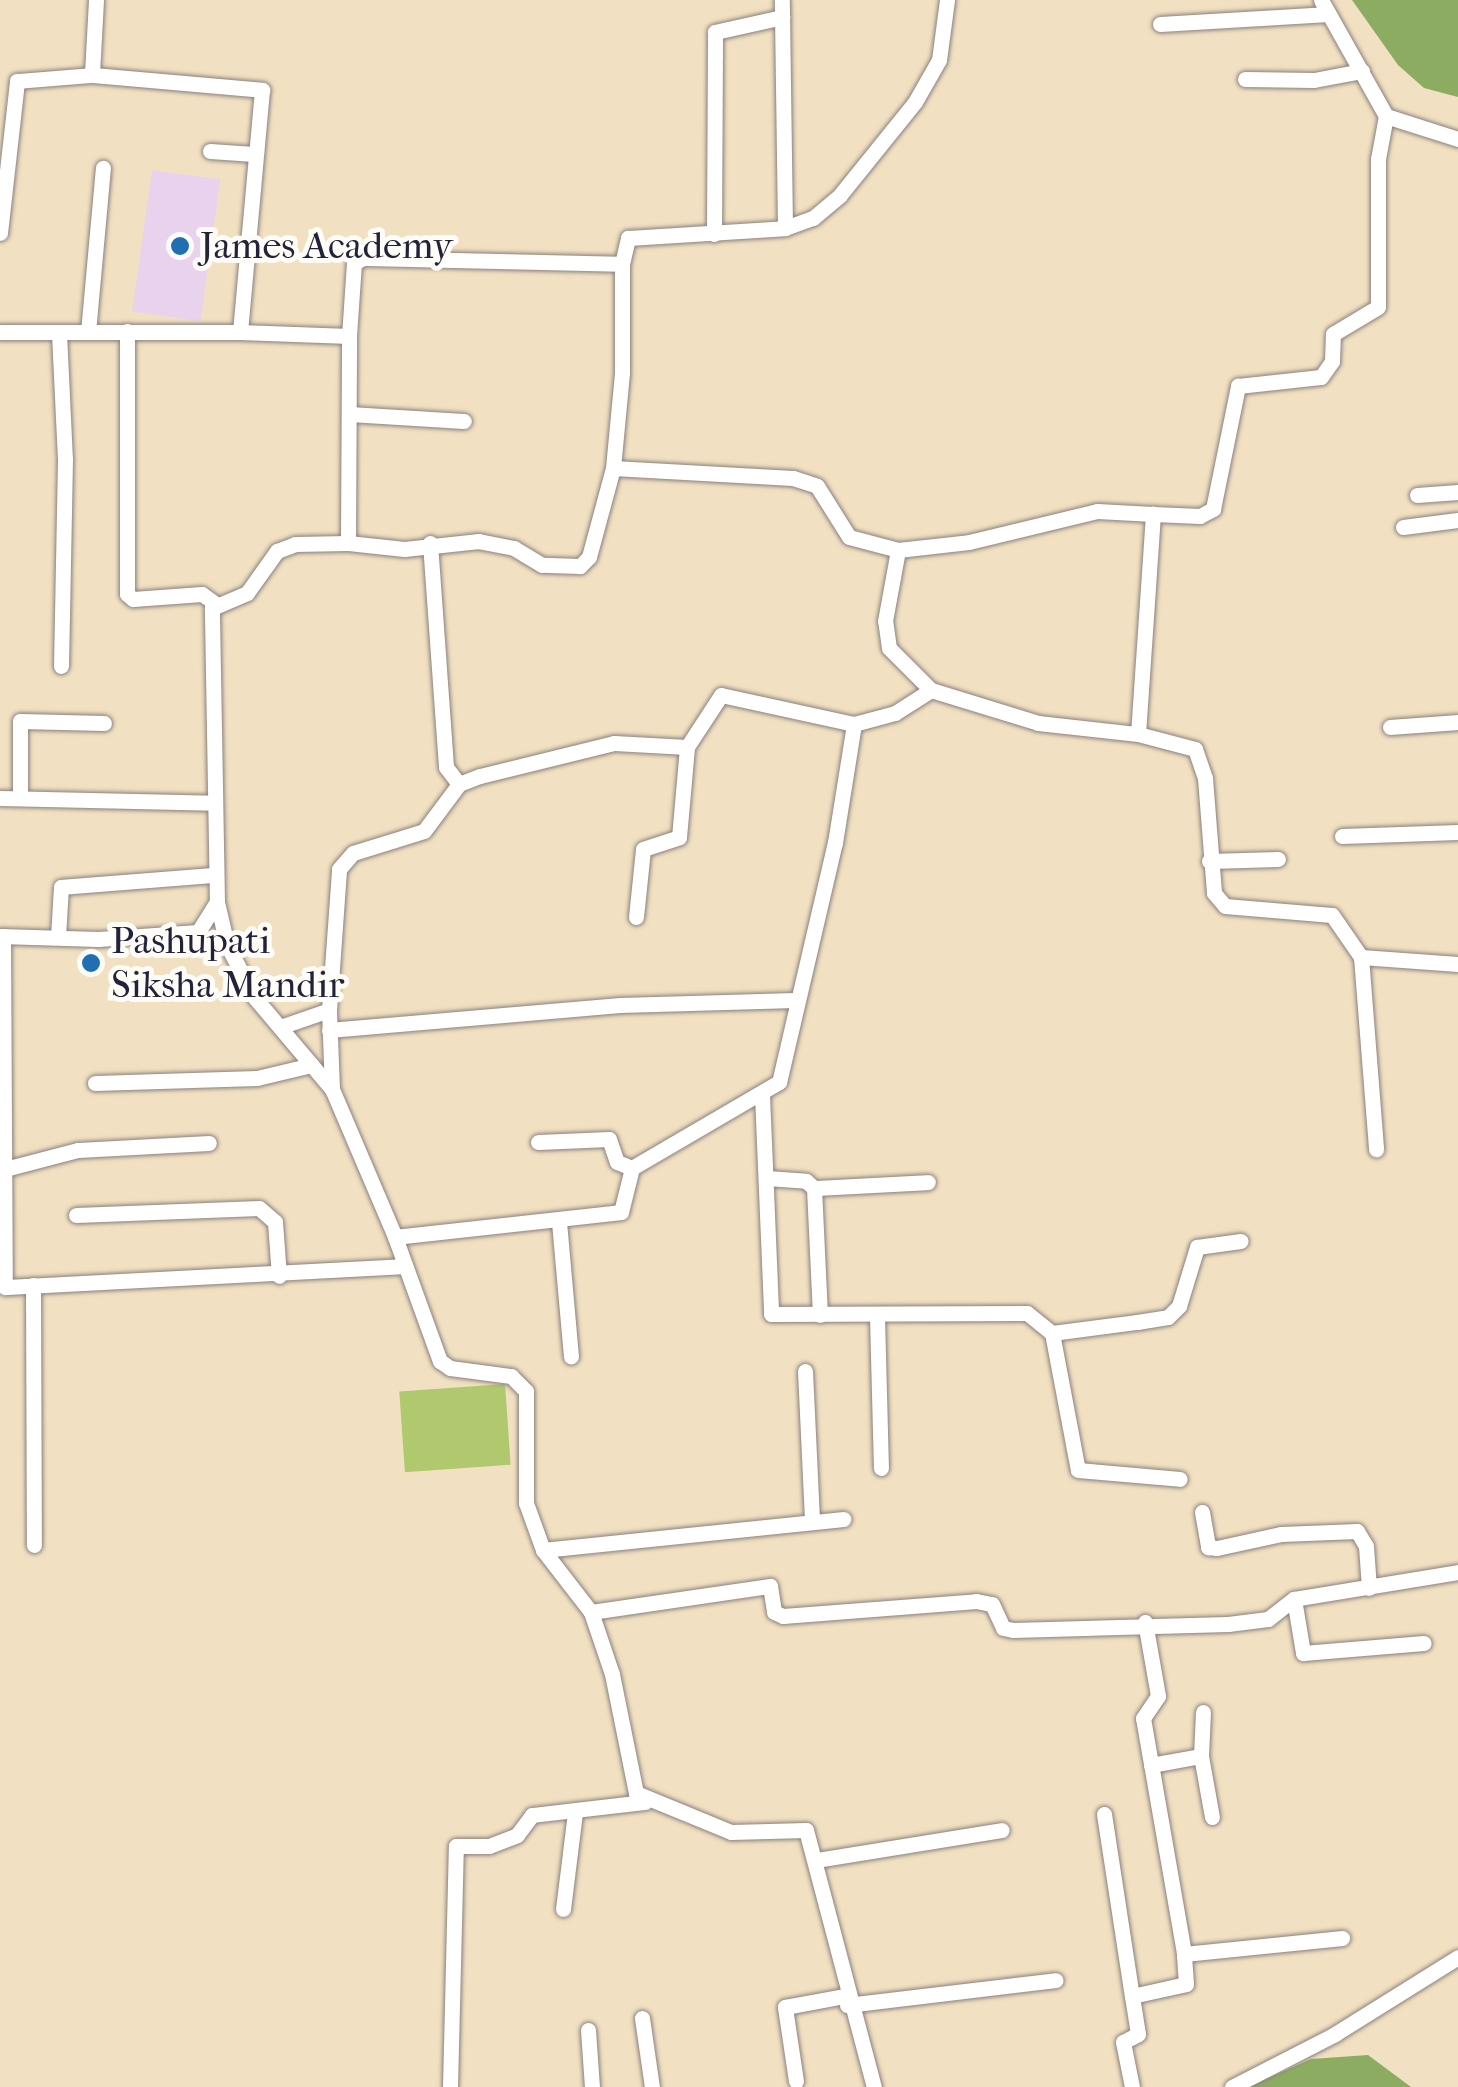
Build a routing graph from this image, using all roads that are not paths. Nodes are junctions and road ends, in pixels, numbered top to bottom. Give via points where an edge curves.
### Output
1 (96, 0) edge
2 (948, 0) edge
3 (1325, 7) edge
4 (782, 9) edge
5 (1160, 24) dead end
6 (1362, 71) junction
7 (92, 75) junction
8 (1245, 79) dead end
9 (7, 114) edge
10 (1386, 116) junction
11 (1458, 138) edge
12 (210, 151) dead end
13 (254, 154) junction
14 (103, 168) dead end
15 (786, 228) junction
16 (0, 233) edge
17 (714, 234) junction
18 (622, 264) junction
19 (127, 331) junction
20 (0, 332) edge
21 (88, 332) junction
22 (240, 332) junction
23 (59, 333) junction
24 (349, 336) junction
25 (349, 414) junction
26 (464, 420) dead end
27 (612, 468) junction
28 (1458, 492) edge
29 (1416, 496) dead end
30 (1153, 514) junction
31 (1458, 520) edge
32 (1403, 528) dead end
33 (348, 543) junction
34 (430, 544) junction
35 (898, 550) junction
36 (216, 604) junction
37 (61, 666) dead end
38 (930, 690) junction
39 (1458, 722) edge
40 (104, 723) dead end
41 (854, 724) junction
42 (1390, 727) dead end
43 (1138, 734) junction
44 (688, 747) junction
45 (458, 784) junction
46 (20, 797) junction
47 (0, 798) edge
48 (214, 803) junction
49 (1458, 832) edge
50 (1342, 836) dead end
51 (1278, 859) dead end
52 (1209, 861) junction
53 (215, 875) junction
54 (217, 902) junction
55 (636, 917) dead end
56 (198, 932) junction
57 (2, 936) edge
58 (58, 937) junction
59 (227, 945) junction
60 (1360, 956) junction
61 (1458, 964) edge
62 (795, 1000) junction
63 (329, 1010) junction
64 (280, 1027) junction
65 (330, 1030) junction
66 (311, 1065) junction
67 (95, 1083) dead end
68 (332, 1089) junction
69 (762, 1096) junction
70 (538, 1142) dead end
71 (2, 1144) edge
72 (209, 1144) dead end
73 (1376, 1149) dead end
74 (632, 1168) junction
75 (4, 1169) junction
76 (767, 1178) junction
77 (928, 1182) dead end
78 (814, 1188) junction
79 (76, 1214) dead end
80 (559, 1222) junction
81 (395, 1237) junction
82 (1241, 1241) dead end
83 (402, 1266) junction
84 (279, 1276) junction
85 (34, 1285) junction
86 (2, 1287) edge
87 (820, 1314) junction
88 (877, 1317) junction
89 (1052, 1333) junction
90 (571, 1356) dead end
91 (805, 1371) dead end
92 (881, 1468) dead end
93 (1180, 1479) dead end
94 (1202, 1512) dead end
95 (843, 1519) dead end
96 (812, 1521) junction
97 (34, 1544) dead end
98 (543, 1550) junction
99 (1458, 1572) edge
100 (1369, 1588) junction
101 (1294, 1599) junction
102 (591, 1612) junction
103 (1145, 1622) junction
104 (1424, 1643) dead end
105 (1203, 1712) dead end
106 (1201, 1756) junction
107 (1151, 1765) junction
108 (646, 1802) junction
109 (575, 1812) junction
110 (1104, 1814) dead end
111 (1212, 1817) dead end
112 (1002, 1830) dead end
113 (817, 1860) junction
114 (564, 1910) dead end
115 (1342, 1938) dead end
116 (1184, 1954) junction
117 (1458, 1957) edge
118 (1056, 1980) dead end
119 (1132, 1996) junction
120 (846, 2000) junction
121 (642, 2018) dead end
122 (588, 2030) dead end
123 (796, 2081) dead end
124 (450, 2087) edge
125 (592, 2087) edge
126 (652, 2087) edge
127 (874, 2087) edge
128 (1132, 2087) edge
129 (1232, 2087) edge

1 - 7 street
2 - 15 street via 939,60 914,102 840,195 813,218
3 - 5 street
3 - 6 street
4 - 15 street
4 - 17 street via 715,32
6 - 8 street via 1314,80
6 - 10 street
7 - 9 street via 21,77
7 - 13 street via 259,88
9 - 16 street
10 - 11 street
10 - 30 street via 1378,159 1378,307 1332,334 1332,360 1321,376 1238,386 1213,509 1200,516
12 - 13 street
13 - 22 street
14 - 21 street
15 - 17 street
17 - 18 street via 628,238
18 - 24 street via 364,258 354,263
18 - 27 street via 622,373
19 - 21 street
19 - 22 street
19 - 36 street via 127,594 202,594
20 - 23 street
21 - 23 street
22 - 24 street
23 - 37 street via 65,460
24 - 25 street
25 - 26 street
25 - 33 street
27 - 34 street via 589,557 580,566 542,565 514,548 479,541
27 - 35 street via 793,478 816,486 849,538
28 - 29 street
30 - 35 street via 1097,511 969,542
30 - 43 street
31 - 32 street
33 - 34 street via 386,549
33 - 36 street via 295,544 278,551 247,593
34 - 45 street via 446,767
35 - 38 street via 884,620 888,648
36 - 48 street
38 - 41 street via 896,713
38 - 43 street via 1038,723
39 - 42 street
40 - 46 street via 20,721
41 - 44 street via 722,695
41 - 62 street via 835,842
43 - 52 street via 1194,749 1205,778
44 - 45 street via 614,744
44 - 55 street via 679,837 644,849
45 - 63 street via 424,831 354,854 339,869
46 - 47 street
46 - 48 street
48 - 53 street
49 - 50 street
51 - 52 street
52 - 60 street via 1214,893 1225,906 1332,915
53 - 54 street
53 - 58 street via 60,886
54 - 56 street
54 - 59 street
56 - 58 street
56 - 59 street
57 - 58 street
57 - 71 street
59 - 64 street
60 - 61 street
60 - 73 street
62 - 65 street via 620,1005
62 - 69 street via 790,1051 778,1082
63 - 64 street
63 - 65 street
64 - 66 street
65 - 68 street
66 - 67 street via 257,1078
66 - 68 street
68 - 81 street
69 - 74 street
69 - 76 street
70 - 74 street via 610,1140 617,1162
71 - 75 street
72 - 75 street via 78,1150
74 - 80 street via 621,1212
75 - 86 street
76 - 78 street via 806,1181
76 - 87 street via 771,1314
77 - 78 street
78 - 87 street
79 - 84 street via 259,1208 275,1222
80 - 81 street
80 - 90 street
81 - 83 street
82 - 89 street via 1193,1250 1192,1282 1168,1316
83 - 84 street
83 - 98 street via 440,1361 511,1376 526,1390 526,1502
84 - 85 street
85 - 86 street
85 - 97 street
87 - 88 street
88 - 89 street via 1027,1313
88 - 92 street
89 - 93 street via 1078,1470
91 - 96 street
94 - 100 street via 1208,1547 1216,1548 1281,1534 1358,1531 1366,1546
95 - 96 street
96 - 98 street
98 - 102 street
99 - 100 street
100 - 101 street
101 - 103 street via 1268,1619
101 - 104 street via 1303,1653
102 - 103 street via 770,1586 774,1612 783,1616 976,1600 992,1604 1003,1628 1013,1630
102 - 108 street via 612,1674 636,1793
103 - 107 street via 1158,1696 1143,1718
105 - 106 street
106 - 107 street
106 - 111 street
107 - 116 street
108 - 109 street
108 - 113 street via 731,1832 806,1830
109 - 114 street
109 - 124 street via 532,1815 517,1835 489,1846 456,1846
110 - 119 street
112 - 113 street
113 - 120 street
115 - 116 street
116 - 119 street via 1186,1984
117 - 129 street via 1335,2034
118 - 120 street
119 - 128 street via 1138,2034 1123,2042
120 - 123 street via 785,2007
120 - 127 street
121 - 126 street
122 - 125 street

